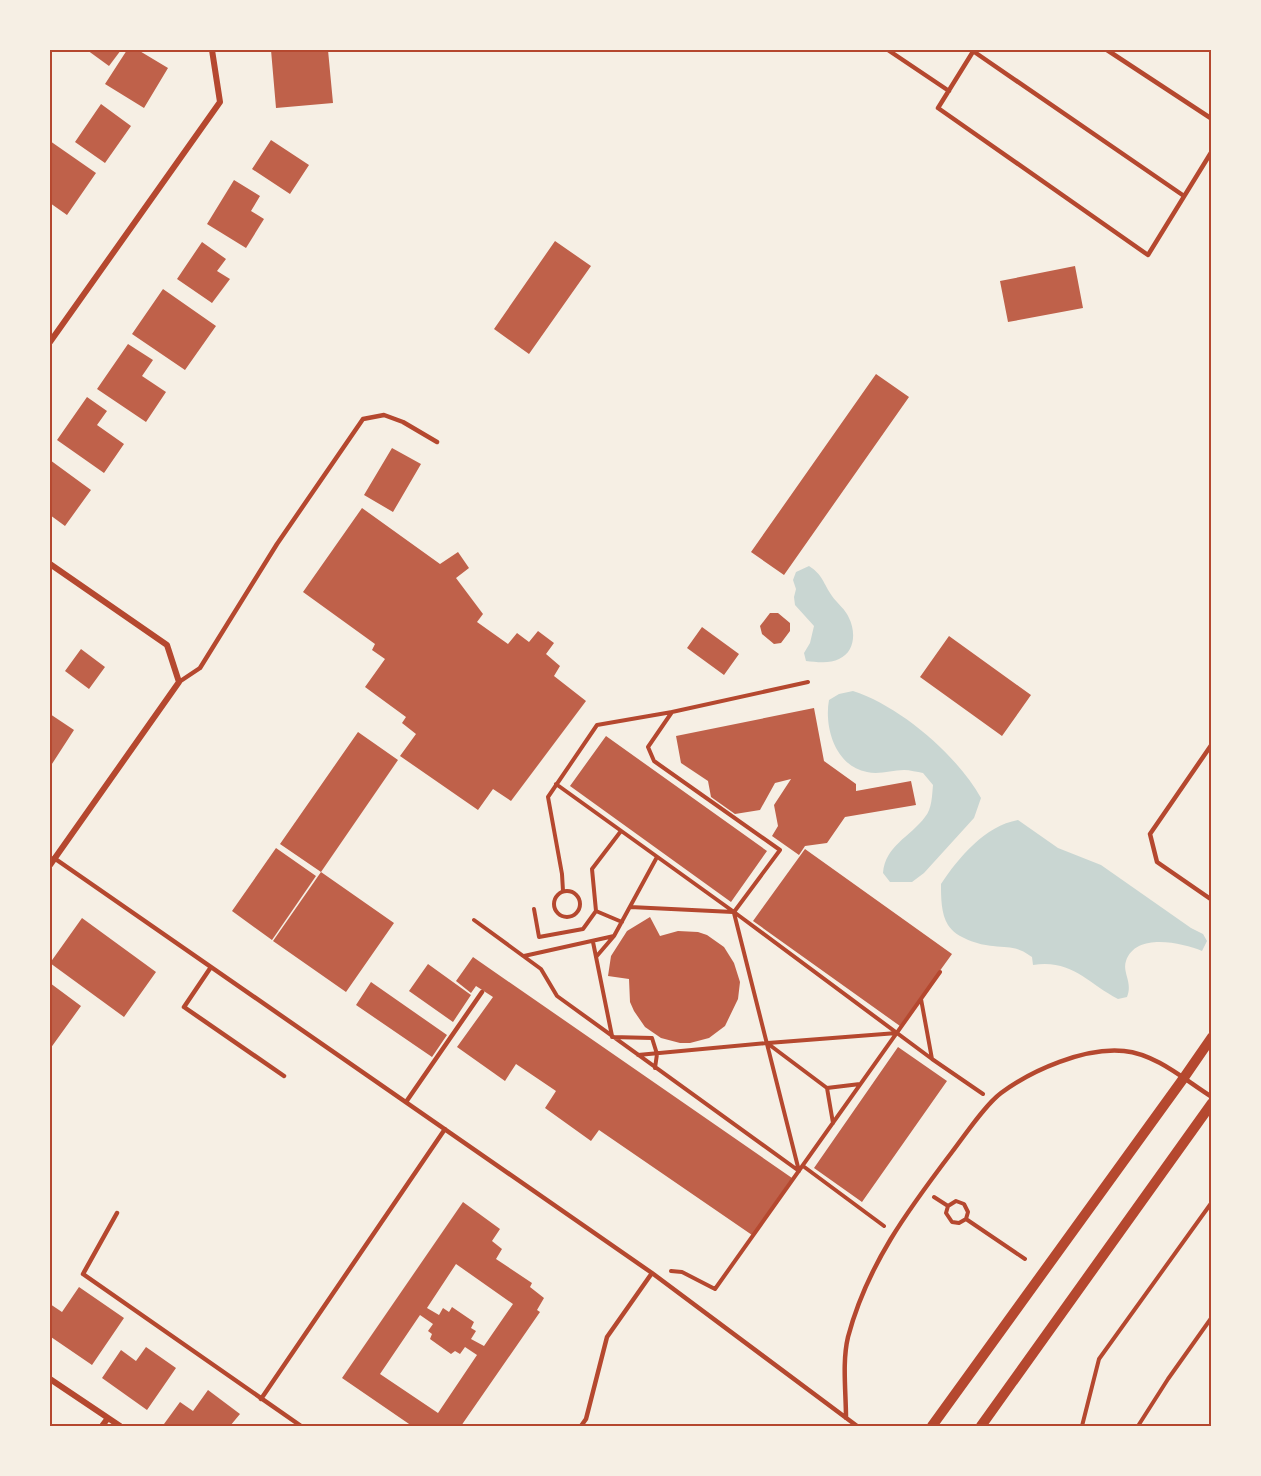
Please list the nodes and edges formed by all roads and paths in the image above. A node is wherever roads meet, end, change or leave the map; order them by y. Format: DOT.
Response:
graph roads {
  1 [pos="212,50"];
  2 [pos="888,50"];
  3 [pos="973,50"];
  4 [pos="1107,50"];
  5 [pos="949,91"];
  6 [pos="1212,119"];
  7 [pos="1212,151"];
  8 [pos="1184,196"];
  9 [pos="50,342"];
  10 [pos="436,442"];
  11 [pos="50,564"];
  12 [pos="179,682"];
  13 [pos="808,682"];
  14 [pos="672,712"];
  15 [pos="1212,744"];
  16 [pos="556,784"];
  17 [pos="621,831"];
  18 [pos="657,857"];
  19 [pos="54,858"];
  20 [pos="50,865"];
  21 [pos="563,891"];
  22 [pos="1212,900"];
  23 [pos="630,907"];
  24 [pos="534,909"];
  25 [pos="596,911"];
  26 [pos="734,912"];
  27 [pos="474,920"];
  28 [pos="622,922"];
  29 [pos="614,936"];
  30 [pos="593,942"];
  31 [pos="523,956"];
  32 [pos="596,957"];
  33 [pos="211,968"];
  34 [pos="940,972"];
  35 [pos="482,992"];
  36 [pos="921,999"];
  37 [pos="897,1033"];
  38 [pos="612,1036"];
  39 [pos="1212,1036"];
  40 [pos="767,1043"];
  41 [pos="657,1054"];
  42 [pos="638,1055"];
  43 [pos="932,1059"];
  44 [pos="655,1068"];
  45 [pos="284,1076"];
  46 [pos="1184,1079"];
  47 [pos="861,1084"];
  48 [pos="827,1088"];
  49 [pos="1212,1097"];
  50 [pos="406,1102"];
  51 [pos="993,1102"];
  52 [pos="1212,1103"];
  53 [pos="833,1123"];
  54 [pos="445,1129"];
  55 [pos="803,1166"];
  56 [pos="799,1171"];
  57 [pos="924,1190"];
  58 [pos="1212,1202"];
  59 [pos="948,1206"];
  60 [pos="117,1213"];
  61 [pos="966,1219"];
  62 [pos="894,1232"];
  63 [pos="1025,1259"];
  64 [pos="652,1273"];
  65 [pos="716,1289"];
  66 [pos="1212,1317"];
  67 [pos="50,1379"];
  68 [pos="261,1399"];
  69 [pos="108,1418"];
  70 [pos="846,1418"];
  71 [pos="102,1426"];
  72 [pos="120,1426"];
  73 [pos="301,1426"];
  74 [pos="581,1426"];
  75 [pos="857,1426"];
  76 [pos="933,1426"];
  77 [pos="981,1426"];
  78 [pos="1082,1426"];
  79 [pos="1138,1426"];
  1 -- 9 [label="street"];
  2 -- 5 [label="lane"];
  3 -- 5 [label="lane"];
  3 -- 8 [label="lane"];
  4 -- 6 [label="lane"];
  5 -- 8 [label="lane"];
  7 -- 8 [label="lane"];
  10 -- 12 [label="lane"];
  11 -- 12 [label="street"];
  12 -- 19 [label="street"];
  13 -- 14 [label="path"];
  14 -- 16 [label="path"];
  14 -- 26 [label="path"];
  15 -- 22 [label="lane"];
  16 -- 17 [label="path"];
  16 -- 21 [label="path"];
  17 -- 18 [label="path"];
  17 -- 25 [label="path"];
  18 -- 23 [label="path"];
  18 -- 26 [label="path"];
  19 -- 20 [label="street"];
  19 -- 33 [label="lane"];
  21 -- 21 [label="path"];
  23 -- 26 [label="path"];
  23 -- 28 [label="path"];
  24 -- 25 [label="path"];
  25 -- 28 [label="path"];
  26 -- 37 [label="path"];
  26 -- 40 [label="path"];
  27 -- 31 [label="path"];
  28 -- 29 [label="path"];
  29 -- 30 [label="path"];
  29 -- 32 [label="path"];
  30 -- 31 [label="path"];
  30 -- 32 [label="path"];
  31 -- 38 [label="path"];
  32 -- 38 [label="path"];
  33 -- 45 [label="lane"];
  33 -- 50 [label="lane"];
  34 -- 36 [label="path"];
  35 -- 50 [label="lane"];
  36 -- 37 [label="path"];
  36 -- 43 [label="path"];
  37 -- 40 [label="path"];
  37 -- 43 [label="path"];
  37 -- 47 [label="path"];
  38 -- 41 [label="path"];
  38 -- 42 [label="path"];
  39 -- 46 [label="street"];
  40 -- 41 [label="path"];
  40 -- 48 [label="path"];
  40 -- 56 [label="path"];
  41 -- 42 [label="path"];
  41 -- 44 [label="path"];
  42 -- 44 [label="path"];
  43 -- 51 [label="path"];
  44 -- 56 [label="path"];
  46 -- 49 [label="lane"];
  46 -- 51 [label="lane"];
  46 -- 76 [label="street"];
  47 -- 48 [label="path"];
  47 -- 53 [label="path"];
  48 -- 53 [label="path"];
  50 -- 54 [label="lane"];
  51 -- 57 [label="lane"];
  52 -- 77 [label="street"];
  53 -- 55 [label="path"];
  54 -- 64 [label="lane"];
  54 -- 68 [label="lane"];
  55 -- 56 [label="path"];
  55 -- 62 [label="path"];
  56 -- 65 [label="path"];
  57 -- 59 [label="path"];
  57 -- 62 [label="lane"];
  58 -- 78 [label="path"];
  59 -- 61 [label="path"];
  59 -- 61 [label="path"];
  60 -- 68 [label="lane"];
  61 -- 63 [label="path"];
  62 -- 70 [label="lane"];
  64 -- 70 [label="lane"];
  64 -- 74 [label="lane"];
  66 -- 79 [label="path"];
  67 -- 69 [label="street"];
  68 -- 73 [label="lane"];
  69 -- 71 [label="street"];
  69 -- 72 [label="street"];
  70 -- 75 [label="lane"];
}
